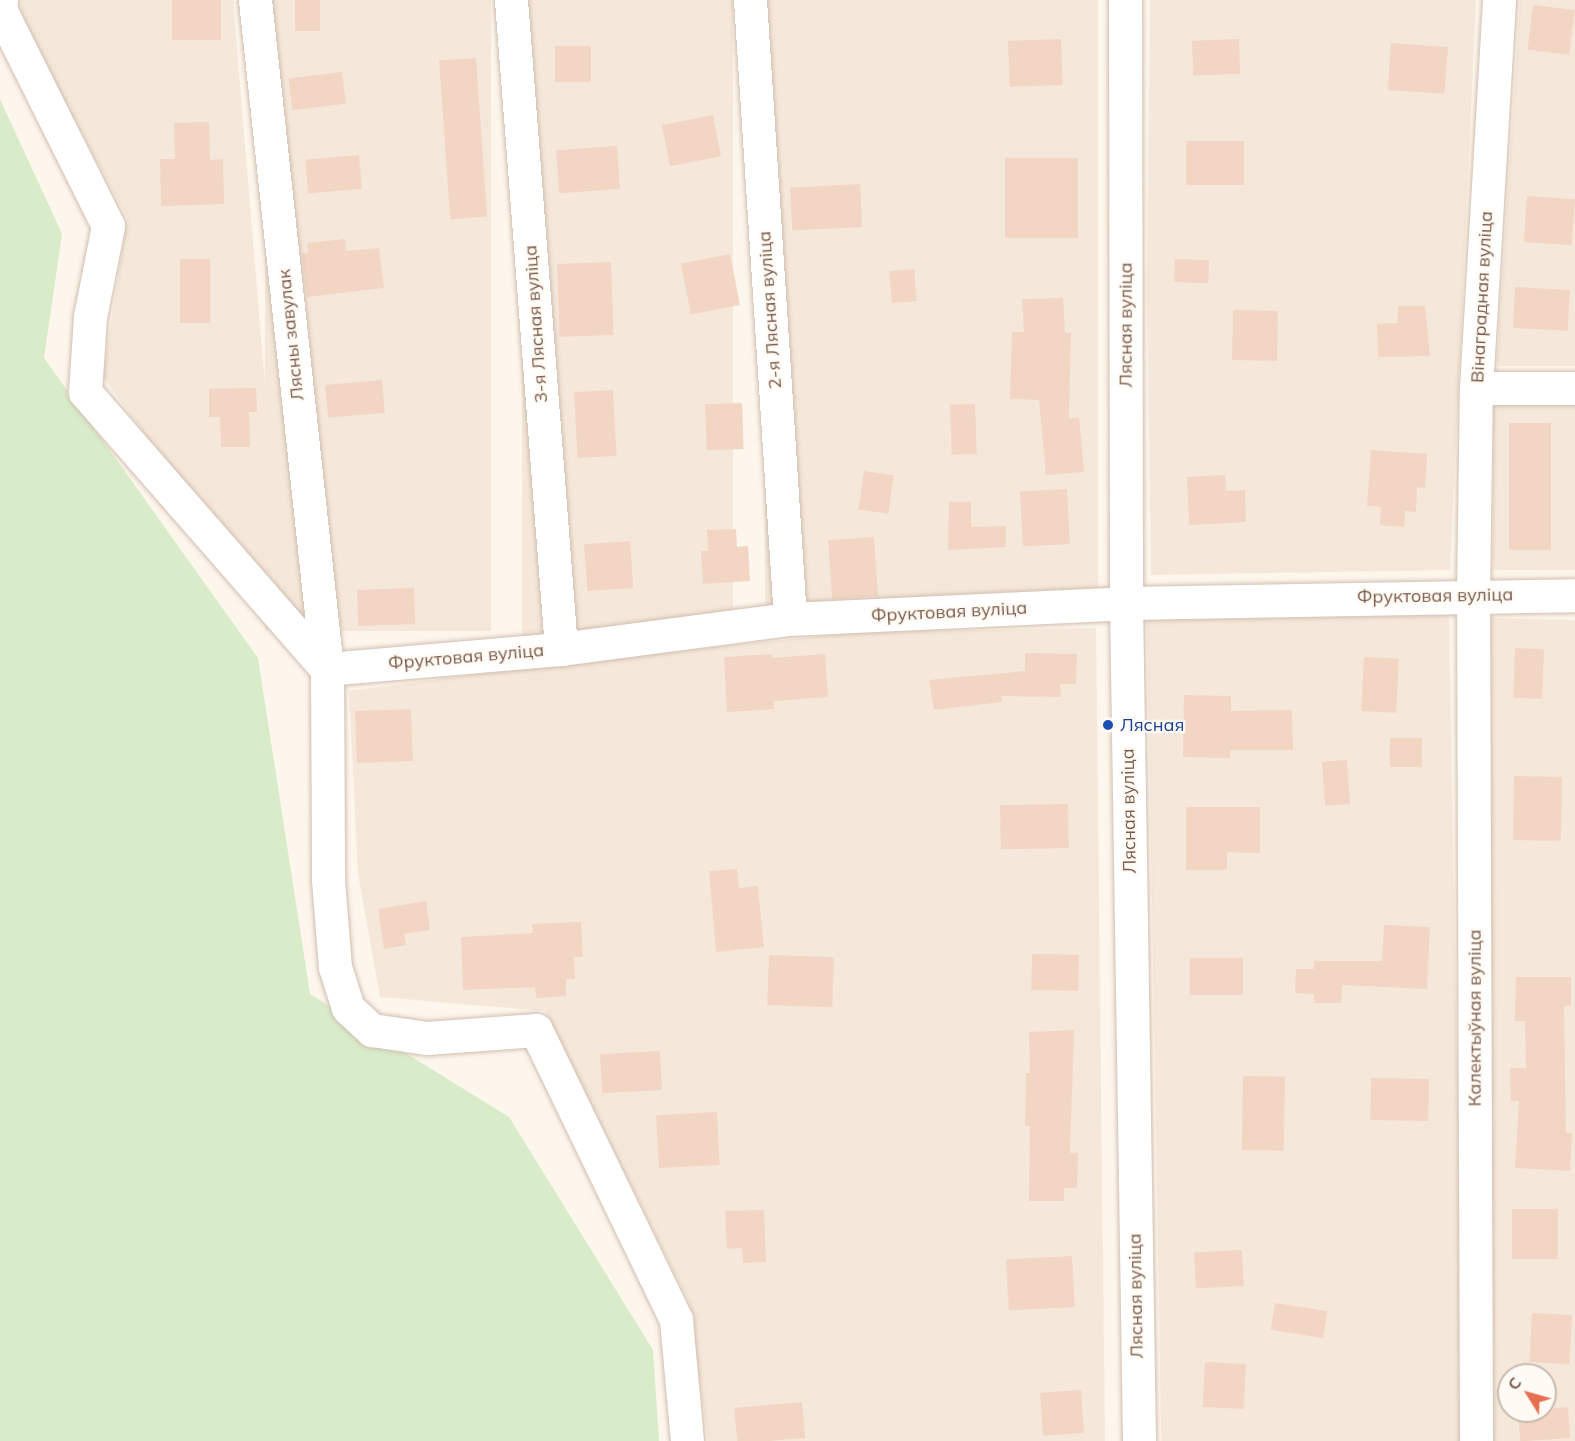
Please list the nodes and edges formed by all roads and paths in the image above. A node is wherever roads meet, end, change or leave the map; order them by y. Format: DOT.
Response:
graph roads {
  1 [pos="1,0"];
  2 [pos="255,0"];
  3 [pos="511,0"];
  4 [pos="750,0"];
  5 [pos="1125,0"];
  6 [pos="1498,0"];
  7 [pos="1476,388"];
  8 [pos="1575,388"];
  9 [pos="1473,595"];
  10 [pos="1575,595"];
  11 [pos="1126,603"];
  12 [pos="790,619"];
  13 [pos="561,649"];
  14 [pos="327,669"];
  15 [pos="687,1441"];
  16 [pos="1138,1441"];
  17 [pos="1476,1441"];
  1 -- 14 [label="street"];
  2 -- 14 [label="street, Лясны завулак"];
  3 -- 13 [label="street, 3-я Лясная вуліца"];
  4 -- 12 [label="street, 2-я Лясная вуліца"];
  5 -- 11 [label="street, Лясная вуліца"];
  6 -- 7 [label="street, Вінаградная вуліца"];
  7 -- 8 [label="street"];
  7 -- 9 [label="street, Вінаградная вуліца"];
  9 -- 10 [label="street, Фруктовая вуліца"];
  9 -- 11 [label="street, Фруктовая вуліца"];
  9 -- 17 [label="street, Калектыўная вуліца"];
  11 -- 12 [label="street, Фруктовая вуліца"];
  11 -- 16 [label="street, Лясная вуліца"];
  12 -- 13 [label="street, Фруктовая вуліца"];
  13 -- 14 [label="street, Фруктовая вуліца"];
  14 -- 15 [label="street, Лясны завулак"];
}
